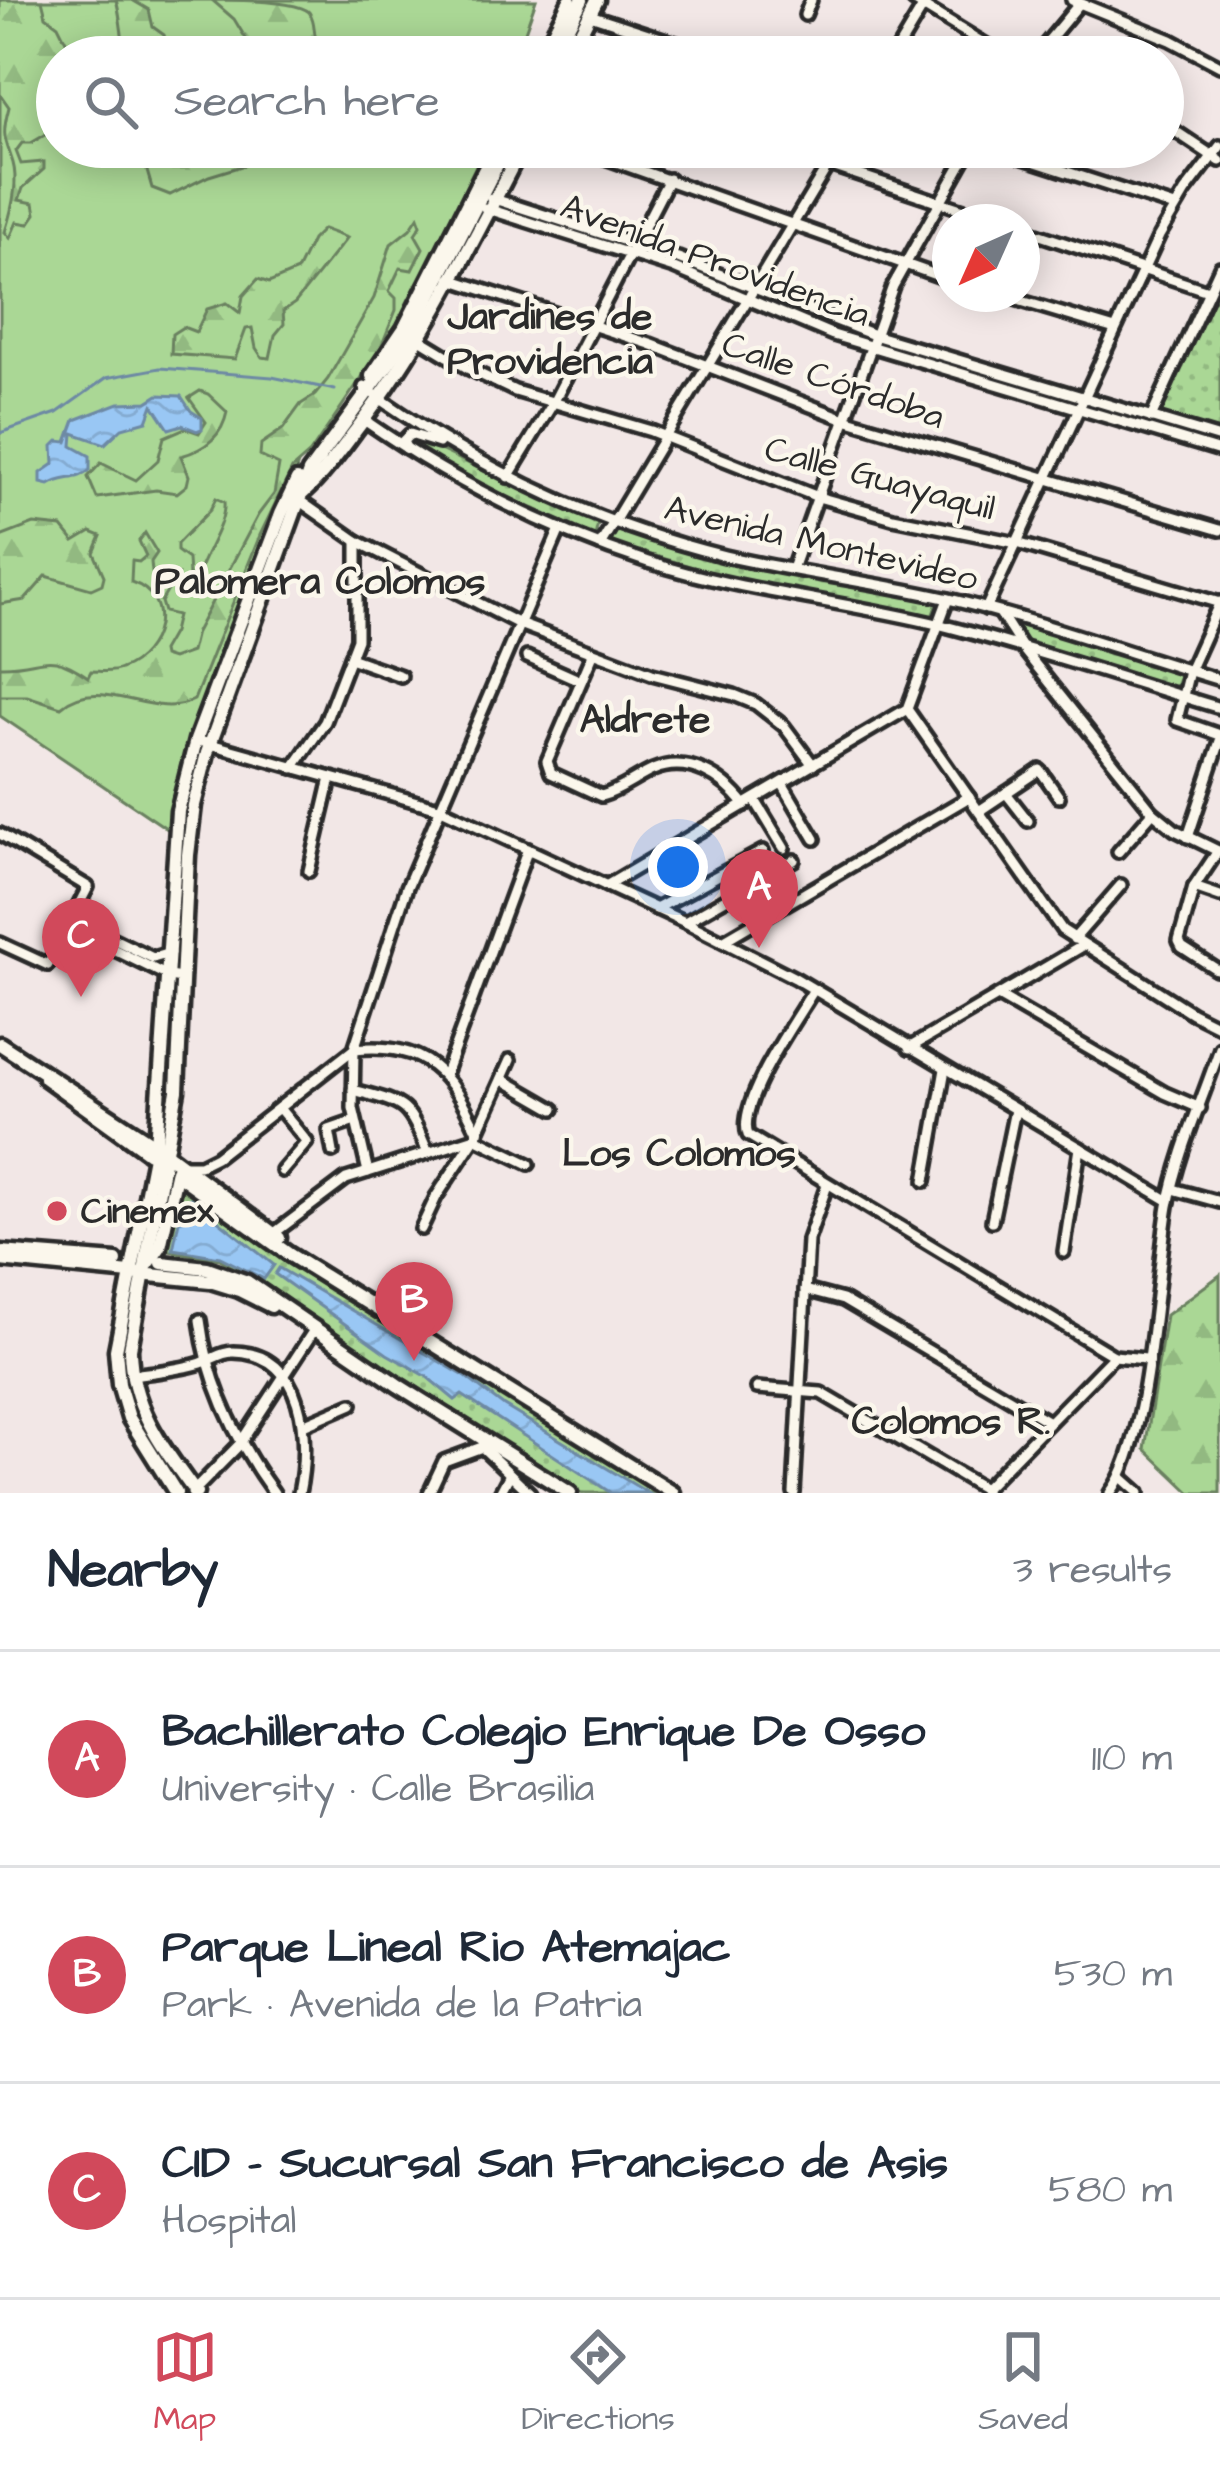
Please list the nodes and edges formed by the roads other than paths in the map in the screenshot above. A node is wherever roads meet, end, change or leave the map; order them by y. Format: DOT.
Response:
graph roads {
  1 [pos="570,0"];
  2 [pos="582,0"];
  3 [pos="597,0"];
  4 [pos="811,0"];
  5 [pos="1078,1"];
  6 [pos="921,2"];
  7 [pos="590,15"];
  8 [pos="805,15"];
  9 [pos="552,36"];
  10 [pos="563,36"];
  11 [pos="579,36"];
  12 [pos="654,36"];
  13 [pos="904,36"];
  14 [pos="974,36"];
  15 [pos="1051,36"];
  16 [pos="1161,36"];
  17 [pos="1184,47"];
  18 [pos="1220,65"];
  19 [pos="1184,135"];
  20 [pos="1218,154"];
  21 [pos="490,168"];
  22 [pos="496,168"];
  23 [pos="506,168"];
  24 [pos="636,168"];
  25 [pos="827,168"];
  26 [pos="838,168"];
  27 [pos="959,168"];
  28 [pos="1055,168"];
  29 [pos="669,179"];
  30 [pos="481,200"];
  31 [pos="939,202"];
  32 [pos="945,204"];
  33 [pos="1175,207"];
  34 [pos="793,225"];
  35 [pos="1040,235"];
  36 [pos="633,250"];
  37 [pos="904,266"];
  38 [pos="1220,267"];
  39 [pos="1142,269"];
  40 [pos="932,275"];
  41 [pos="442,276"];
  42 [pos="1208,291"];
  43 [pos="751,295"];
  44 [pos="1040,307"];
  45 [pos="591,325"];
  46 [pos="1115,329"];
  47 [pos="412,334"];
  48 [pos="874,335"];
  49 [pos="870,347"];
  50 [pos="708,368"];
  51 [pos="372,392"];
  52 [pos="553,403"];
  53 [pos="1081,403"];
  54 [pos="845,418"];
  55 [pos="1151,418"];
  56 [pos="364,420"];
  57 [pos="665,436"];
  58 [pos="1220,438"];
  59 [pos="455,448"];
  60 [pos="408,450"];
  61 [pos="1220,451"];
  62 [pos="508,477"];
  63 [pos="1046,478"];
  64 [pos="818,497"];
  65 [pos="297,499"];
  66 [pos="612,519"];
  67 [pos="560,529"];
  68 [pos="1220,530"];
  69 [pos="357,541"];
  70 [pos="1017,543"];
  71 [pos="600,545"];
  72 [pos="792,569"];
  73 [pos="948,599"];
  74 [pos="1220,602"];
  75 [pos="986,609"];
  76 [pos="1000,613"];
  77 [pos="519,624"];
  78 [pos="938,625"];
  79 [pos="1022,649"];
  80 [pos="593,654"];
  81 [pos="527,657"];
  82 [pos="350,658"];
  83 [pos="1189,670"];
  84 [pos="401,676"];
  85 [pos="1220,680"];
  86 [pos="581,681"];
  87 [pos="1182,697"];
  88 [pos="1220,708"];
  89 [pos="907,709"];
  90 [pos="1220,738"];
  91 [pos="199,746"];
  92 [pos="813,765"];
  93 [pos="293,768"];
  94 [pos="331,778"];
  95 [pos="782,784"];
  96 [pos="1006,793"];
  97 [pos="969,797"];
  98 [pos="1059,797"];
  99 [pos="750,802"];
  100 [pos="439,808"];
  101 [pos="979,812"];
  102 [pos="1153,812"];
  103 [pos="1028,821"];
  104 [pos="0,834"];
  105 [pos="1188,837"];
  106 [pos="815,839"];
  107 [pos="784,848"];
  108 [pos="528,849"];
  109 [pos="763,851"];
  110 [pos="1219,851"];
  111 [pos="1118,852"];
  112 [pos="794,860"];
  113 [pos="309,871"];
  114 [pos="1121,885"];
  115 [pos="606,886"];
  116 [pos="1194,887"];
  117 [pos="1220,896"];
  118 [pos="656,909"];
  119 [pos="685,922"];
  120 [pos="70,923"];
  121 [pos="723,941"];
  122 [pos="1079,942"];
  123 [pos="0,943"];
  124 [pos="112,944"];
  125 [pos="170,953"];
  126 [pos="1216,969"];
  127 [pos="175,977"];
  128 [pos="813,991"];
  129 [pos="998,996"];
  130 [pos="1220,1027"];
  131 [pos="0,1044"];
  132 [pos="909,1048"];
  133 [pos="1220,1048"];
  134 [pos="354,1049"];
  135 [pos="510,1060"];
  136 [pos="945,1069"];
  137 [pos="445,1074"];
  138 [pos="502,1079"];
  139 [pos="353,1090"];
  140 [pos="279,1108"];
  141 [pos="1200,1108"];
  142 [pos="554,1109"];
  143 [pos="1015,1110"];
  144 [pos="355,1120"];
  145 [pos="476,1136"];
  146 [pos="1080,1148"];
  147 [pos="157,1151"];
  148 [pos="333,1151"];
  149 [pos="428,1153"];
  150 [pos="529,1164"];
  151 [pos="181,1171"];
  152 [pos="282,1171"];
  153 [pos="368,1172"];
  154 [pos="925,1180"];
  155 [pos="827,1185"];
  156 [pos="1173,1189"];
  157 [pos="1169,1201"];
  158 [pos="1220,1202"];
  159 [pos="992,1221"];
  160 [pos="421,1229"];
  161 [pos="273,1234"];
  162 [pos="1064,1252"];
  163 [pos="0,1256"];
  164 [pos="116,1261"];
  165 [pos="311,1265"];
  166 [pos="146,1270"];
  167 [pos="805,1290"];
  168 [pos="200,1320"];
  169 [pos="314,1330"];
  170 [pos="1114,1356"];
  171 [pos="1146,1359"];
  172 [pos="206,1361"];
  173 [pos="132,1375"];
  174 [pos="285,1375"];
  175 [pos="757,1388"];
  176 [pos="799,1391"];
  177 [pos="352,1404"];
  178 [pos="1049,1422"];
  179 [pos="303,1425"];
  180 [pos="482,1443"];
  181 [pos="239,1445"];
  182 [pos="509,1476"];
  183 [pos="1121,1477"];
  184 [pos="193,1490"];
  185 [pos="982,1491"];
  186 [pos="798,1492"];
  187 [pos="176,1493"];
  188 [pos="274,1493"];
  189 [pos="299,1493"];
  190 [pos="429,1493"];
  191 [pos="500,1493"];
  192 [pos="530,1493"];
  193 [pos="570,1493"];
  194 [pos="673,1493"];
  195 [pos="1110,1493"];
  196 [pos="1139,1493"];
  1 -- 9 [label="main road"];
  2 -- 10 [label="main road"];
  3 -- 7 [label="main road"];
  4 -- 8 [label="street"];
  5 -- 15 [label="street"];
  5 -- 16 [label="street"];
  6 -- 13 [label="street"];
  6 -- 14 [label="street"];
  7 -- 11 [label="main road"];
  7 -- 12 [label="street"];
  17 -- 18 [label="street"];
  19 -- 20 [label="street"];
  20 -- 33 [label="street"];
  21 -- 30 [label="main road"];
  22 -- 30 [label="main road"];
  23 -- 30 [label="main road"];
  24 -- 29 [label="street"];
  25 -- 34 [label="street"];
  26 -- 31 [label="street"];
  27 -- 31 [label="street"];
  28 -- 33 [label="street"];
  29 -- 34 [label="street"];
  29 -- 36 [label="street"];
  30 -- 36 [label="street, Avenida Providencia"];
  30 -- 41 [label="main road"];
  30 -- 41 [label="main road"];
  31 -- 32 [label="street"];
  31 -- 37 [label="street"];
  33 -- 39 [label="street"];
  34 -- 37 [label="street"];
  34 -- 43 [label="street"];
  35 -- 39 [label="street"];
  36 -- 43 [label="street, Avenida Providencia"];
  36 -- 45 [label="street"];
  37 -- 40 [label="street"];
  37 -- 48 [label="street"];
  38 -- 42 [label="street"];
  39 -- 42 [label="street"];
  39 -- 46 [label="street"];
  41 -- 45 [label="street, Calle Córdoba"];
  41 -- 47 [label="main road"];
  41 -- 47 [label="main road"];
  42 -- 55 [label="street"];
  43 -- 48 [label="street, Avenida Providencia"];
  43 -- 49 [label="street, Avenida Providencia"];
  43 -- 50 [label="street"];
  44 -- 46 [label="street"];
  45 -- 50 [label="street, Calle Córdoba"];
  45 -- 52 [label="street"];
  46 -- 53 [label="street"];
  47 -- 51 [label="main road"];
  47 -- 51 [label="main road"];
  47 -- 52 [label="street, Calle Guayaquil"];
  48 -- 49 [label="street"];
  48 -- 53 [label="street, Avenida Providencia"];
  49 -- 53 [label="street, Avenida Providencia"];
  49 -- 54 [label="street"];
  50 -- 54 [label="street, Calle Córdoba"];
  50 -- 57 [label="street"];
  51 -- 56 [label="main road"];
  51 -- 59 [label="street, Avenida Montevideo"];
  51 -- 65 [label="main road"];
  51 -- 91 [label="main road"];
  52 -- 57 [label="street, Calle Guayaquil"];
  52 -- 62 [label="street"];
  53 -- 55 [label="street, Avenida Providencia"];
  53 -- 61 [label="street, Avenida Providencia"];
  53 -- 63 [label="street"];
  54 -- 63 [label="street, Calle Córdoba"];
  54 -- 64 [label="street"];
  55 -- 58 [label="street, Avenida Providencia"];
  56 -- 60 [label="street, Avenida Montevideo"];
  56 -- 65 [label="main road"];
  57 -- 64 [label="street, Calle Guayaquil"];
  57 -- 66 [label="street"];
  59 -- 60 [label="street"];
  59 -- 62 [label="street, Avenida Montevideo"];
  60 -- 67 [label="street, Avenida Montevideo"];
  62 -- 66 [label="street, Avenida Montevideo"];
  63 -- 68 [label="street, Calle Córdoba"];
  63 -- 70 [label="street"];
  64 -- 70 [label="street, Calle Guayaquil"];
  64 -- 72 [label="street"];
  65 -- 69 [label="street"];
  65 -- 91 [label="main road"];
  66 -- 71 [label="street"];
  66 -- 72 [label="street, Avenida Montevideo"];
  67 -- 71 [label="street, Avenida Montevideo"];
  67 -- 77 [label="street"];
  69 -- 77 [label="street"];
  69 -- 82 [label="street"];
  70 -- 74 [label="street, Calle Guayaquil"];
  70 -- 75 [label="street"];
  71 -- 78 [label="street, Avenida Montevideo"];
  72 -- 73 [label="street, Avenida Montevideo"];
  73 -- 75 [label="street, Avenida Montevideo"];
  73 -- 78 [label="street"];
  74 -- 83 [label="street"];
  75 -- 76 [label="street, Avenida Montevideo"];
  76 -- 79 [label="street"];
  76 -- 83 [label="street, Avenida Montevideo"];
  77 -- 80 [label="street"];
  77 -- 100 [label="street"];
  78 -- 79 [label="street, Avenida Montevideo"];
  78 -- 89 [label="street"];
  79 -- 87 [label="street, Avenida Montevideo"];
  79 -- 102 [label="street"];
  80 -- 86 [label="street"];
  80 -- 92 [label="street"];
  81 -- 86 [label="street"];
  82 -- 84 [label="street"];
  82 -- 93 [label="street"];
  83 -- 85 [label="street, Avenida Montevideo"];
  83 -- 87 [label="street"];
  86 -- 99 [label="street"];
  87 -- 88 [label="street, Avenida Montevideo"];
  87 -- 90 [label="street"];
  89 -- 92 [label="street"];
  89 -- 97 [label="street"];
  90 -- 105 [label="street"];
  91 -- 93 [label="street"];
  91 -- 125 [label="main road"];
  91 -- 127 [label="main road"];
  92 -- 95 [label="street"];
  93 -- 94 [label="street"];
  94 -- 100 [label="street"];
  94 -- 113 [label="street"];
  95 -- 99 [label="street"];
  95 -- 106 [label="street"];
  96 -- 98 [label="street"];
  96 -- 101 [label="street"];
  96 -- 103 [label="street"];
  97 -- 101 [label="street"];
  97 -- 121 [label="street"];
  99 -- 107 [label="street"];
  99 -- 115 [label="street"];
  100 -- 108 [label="street"];
  100 -- 134 [label="street"];
  101 -- 122 [label="street"];
  102 -- 105 [label="street"];
  102 -- 111 [label="street"];
  104 -- 120 [label="street"];
  105 -- 110 [label="street"];
  108 -- 115 [label="street"];
  108 -- 137 [label="street"];
  109 -- 118 [label="street"];
  110 -- 116 [label="street"];
  112 -- 119 [label="street"];
  114 -- 122 [label="street"];
  115 -- 118 [label="street"];
  116 -- 117 [label="street"];
  116 -- 126 [label="street"];
  118 -- 119 [label="street"];
  119 -- 121 [label="street"];
  120 -- 123 [label="street"];
  120 -- 124 [label="street"];
  121 -- 128 [label="street"];
  122 -- 129 [label="street"];
  122 -- 130 [label="street"];
  124 -- 125 [label="street"];
  124 -- 127 [label="street"];
  125 -- 127 [label="main road"];
  127 -- 147 [label="main road"];
  128 -- 132 [label="street"];
  128 -- 155 [label="street"];
  129 -- 132 [label="street"];
  129 -- 141 [label="street"];
  131 -- 147 [label="main road"];
  132 -- 136 [label="street"];
  133 -- 141 [label="street"];
  134 -- 137 [label="street"];
  134 -- 139 [label="street"];
  134 -- 140 [label="street"];
  135 -- 138 [label="street"];
  136 -- 143 [label="street"];
  136 -- 154 [label="street"];
  137 -- 145 [label="street"];
  138 -- 142 [label="street"];
  138 -- 145 [label="street"];
  139 -- 144 [label="street"];
  139 -- 149 [label="street"];
  140 -- 151 [label="street"];
  140 -- 152 [label="street"];
  141 -- 156 [label="street"];
  143 -- 146 [label="street"];
  143 -- 159 [label="street"];
  144 -- 148 [label="street"];
  144 -- 153 [label="street"];
  145 -- 149 [label="street"];
  145 -- 150 [label="street"];
  145 -- 160 [label="street"];
  146 -- 157 [label="street"];
  146 -- 162 [label="street"];
  147 -- 151 [label="main road"];
  147 -- 166 [label="main road"];
  147 -- 166 [label="main road"];
  149 -- 153 [label="street"];
  151 -- 161 [label="main road"];
  151 -- 165 [label="main road"];
  153 -- 161 [label="street"];
  155 -- 167 [label="street"];
  155 -- 170 [label="street"];
  156 -- 157 [label="street"];
  156 -- 158 [label="street"];
  157 -- 171 [label="street"];
  161 -- 165 [label="main road"];
  163 -- 164 [label="main road"];
  163 -- 166 [label="main road"];
  165 -- 194 [label="main road"];
  166 -- 169 [label="main road"];
  166 -- 169 [label="main road"];
  166 -- 173 [label="main road"];
  166 -- 187 [label="main road"];
  167 -- 176 [label="street"];
  167 -- 178 [label="street"];
  168 -- 172 [label="street"];
  169 -- 174 [label="street"];
  169 -- 180 [label="main road"];
  170 -- 171 [label="street"];
  170 -- 178 [label="street"];
  171 -- 183 [label="street"];
  172 -- 173 [label="street"];
  172 -- 174 [label="street"];
  172 -- 181 [label="street"];
  173 -- 184 [label="main road"];
  174 -- 179 [label="street"];
  174 -- 181 [label="street"];
  175 -- 176 [label="street"];
  176 -- 185 [label="street"];
  176 -- 186 [label="street"];
  177 -- 179 [label="street"];
  178 -- 185 [label="street"];
  179 -- 189 [label="street"];
  180 -- 182 [label="street"];
  180 -- 190 [label="street"];
  180 -- 193 [label="main road"];
  181 -- 184 [label="street"];
  181 -- 188 [label="street"];
  182 -- 191 [label="street"];
  182 -- 192 [label="street"];
  183 -- 195 [label="street"];
  183 -- 196 [label="street"];
  184 -- 187 [label="street"];
}
